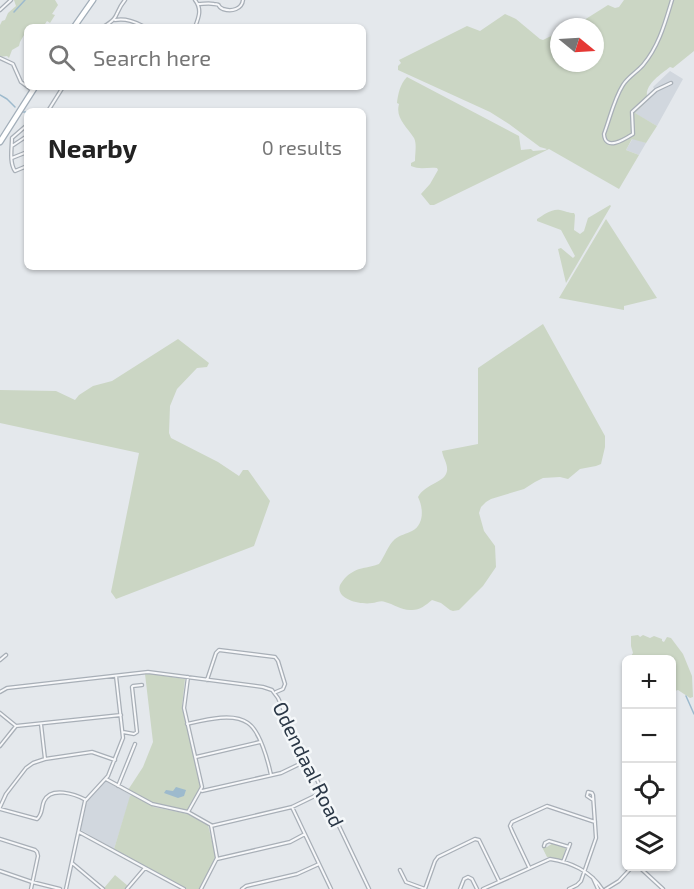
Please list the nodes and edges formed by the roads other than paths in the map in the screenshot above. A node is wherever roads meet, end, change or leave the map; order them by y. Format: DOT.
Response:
graph roads {
  1 [pos="11,0"];
  2 [pos="93,0"];
  3 [pos="125,0"];
  4 [pos="195,0"];
  5 [pos="243,0"];
  6 [pos="672,0"];
  7 [pos="198,4"];
  8 [pos="0,10"];
  9 [pos="118,12"];
  10 [pos="123,18"];
  11 [pos="115,20"];
  12 [pos="76,24"];
  13 [pos="108,24"];
  14 [pos="138,24"];
  15 [pos="196,24"];
  16 [pos="0,58"];
  17 [pos="671,83"];
  18 [pos="24,84"];
  19 [pos="33,90"];
  20 [pos="61,90"];
  21 [pos="50,108"];
  22 [pos="24,128"];
  23 [pos="6,132"];
  24 [pos="12,138"];
  25 [pos="24,139"];
  26 [pos="0,142"];
  27 [pos="12,146"];
  28 [pos="24,153"];
  29 [pos="12,158"];
  30 [pos="24,167"];
  31 [pos="6,655"];
  32 [pos="0,660"];
  33 [pos="116,676"];
  34 [pos="188,677"];
  35 [pos="207,680"];
  36 [pos="142,685"];
  37 [pos="1,691"];
  38 [pos="275,693"];
  39 [pos="0,713"];
  40 [pos="121,715"];
  41 [pos="41,724"];
  42 [pos="187,724"];
  43 [pos="16,726"];
  44 [pos="123,732"];
  45 [pos="260,742"];
  46 [pos="135,744"];
  47 [pos="0,746"];
  48 [pos="195,758"];
  49 [pos="45,759"];
  50 [pos="115,760"];
  51 [pos="308,760"];
  52 [pos="271,775"];
  53 [pos="106,779"];
  54 [pos="118,786"];
  55 [pos="201,791"];
  56 [pos="323,792"];
  57 [pos="86,800"];
  58 [pos="593,800"];
  59 [pos="292,807"];
  60 [pos="0,808"];
  61 [pos="188,812"];
  62 [pos="595,822"];
  63 [pos="211,826"];
  64 [pos="78,832"];
  65 [pos="305,834"];
  66 [pos="0,839"];
  67 [pos="552,841"];
  68 [pos="217,859"];
  69 [pos="564,862"];
  70 [pos="72,863"];
  71 [pos="319,864"];
  72 [pos="529,867"];
  73 [pos="145,868"];
  74 [pos="400,870"];
  75 [pos="0,871"];
  76 [pos="585,871"];
  77 [pos="629,871"];
  78 [pos="643,871"];
  79 [pos="499,881"];
  80 [pos="32,882"];
  81 [pos="31,889"];
  82 [pos="60,889"];
  83 [pos="66,889"];
  84 [pos="103,889"];
  85 [pos="127,889"];
  86 [pos="184,889"];
  87 [pos="201,889"];
  88 [pos="242,889"];
  89 [pos="331,889"];
  90 [pos="369,889"];
  91 [pos="425,889"];
  92 [pos="460,889"];
  93 [pos="477,889"];
  94 [pos="483,889"];
  95 [pos="569,889"];
  96 [pos="602,889"];
  97 [pos="663,889"];
  1 -- 8 [label="street"];
  2 -- 12 [label="main road"];
  3 -- 9 [label="street"];
  4 -- 7 [label="street"];
  5 -- 7 [label="street"];
  6 -- 17 [label="street"];
  7 -- 15 [label="street"];
  9 -- 10 [label="street"];
  9 -- 11 [label="street"];
  10 -- 11 [label="street"];
  10 -- 14 [label="street"];
  11 -- 13 [label="street"];
  16 -- 18 [label="street"];
  19 -- 23 [label="main road"];
  20 -- 21 [label="street"];
  22 -- 24 [label="street"];
  23 -- 24 [label="street"];
  23 -- 26 [label="main road"];
  24 -- 27 [label="street"];
  25 -- 27 [label="street"];
  27 -- 29 [label="street"];
  28 -- 29 [label="street"];
  29 -- 30 [label="street"];
  31 -- 32 [label="street"];
  33 -- 34 [label="street, Odendaal Road"];
  33 -- 37 [label="street, Odendaal Road"];
  33 -- 40 [label="street"];
  34 -- 35 [label="street, Odendaal Road"];
  34 -- 42 [label="street"];
  35 -- 38 [label="street, Odendaal Road"];
  35 -- 38 [label="street"];
  36 -- 44 [label="street"];
  38 -- 51 [label="street, Odendaal Road"];
  39 -- 43 [label="street"];
  40 -- 41 [label="street"];
  40 -- 44 [label="street"];
  41 -- 43 [label="street"];
  41 -- 49 [label="street"];
  42 -- 45 [label="street"];
  42 -- 48 [label="street"];
  43 -- 47 [label="street"];
  44 -- 50 [label="street"];
  45 -- 48 [label="street"];
  45 -- 52 [label="street"];
  46 -- 54 [label="street"];
  48 -- 55 [label="street"];
  49 -- 50 [label="street"];
  49 -- 60 [label="street"];
  50 -- 53 [label="street"];
  51 -- 52 [label="street"];
  51 -- 56 [label="street, Odendaal Road"];
  52 -- 55 [label="street"];
  53 -- 54 [label="street"];
  53 -- 57 [label="street"];
  54 -- 61 [label="street"];
  55 -- 61 [label="street"];
  56 -- 59 [label="street"];
  56 -- 90 [label="street, Odendaal Road"];
  57 -- 60 [label="street"];
  57 -- 64 [label="street"];
  58 -- 62 [label="street"];
  59 -- 63 [label="street"];
  59 -- 65 [label="street"];
  61 -- 63 [label="street"];
  62 -- 72 [label="street"];
  62 -- 76 [label="street"];
  63 -- 68 [label="street"];
  64 -- 70 [label="street"];
  64 -- 73 [label="street"];
  65 -- 68 [label="street"];
  65 -- 71 [label="street"];
  66 -- 80 [label="street"];
  67 -- 69 [label="street"];
  68 -- 87 [label="street"];
  69 -- 72 [label="street"];
  69 -- 76 [label="street"];
  70 -- 83 [label="street"];
  70 -- 84 [label="street"];
  71 -- 88 [label="street"];
  71 -- 89 [label="street"];
  72 -- 79 [label="street"];
  73 -- 85 [label="street"];
  73 -- 86 [label="street"];
  74 -- 91 [label="street"];
  75 -- 80 [label="street"];
  76 -- 95 [label="street"];
  76 -- 96 [label="street"];
  77 -- 96 [label="street"];
  78 -- 97 [label="street"];
  79 -- 91 [label="street"];
  79 -- 94 [label="street"];
  80 -- 81 [label="street"];
  80 -- 82 [label="street"];
  92 -- 93 [label="street"];
}
